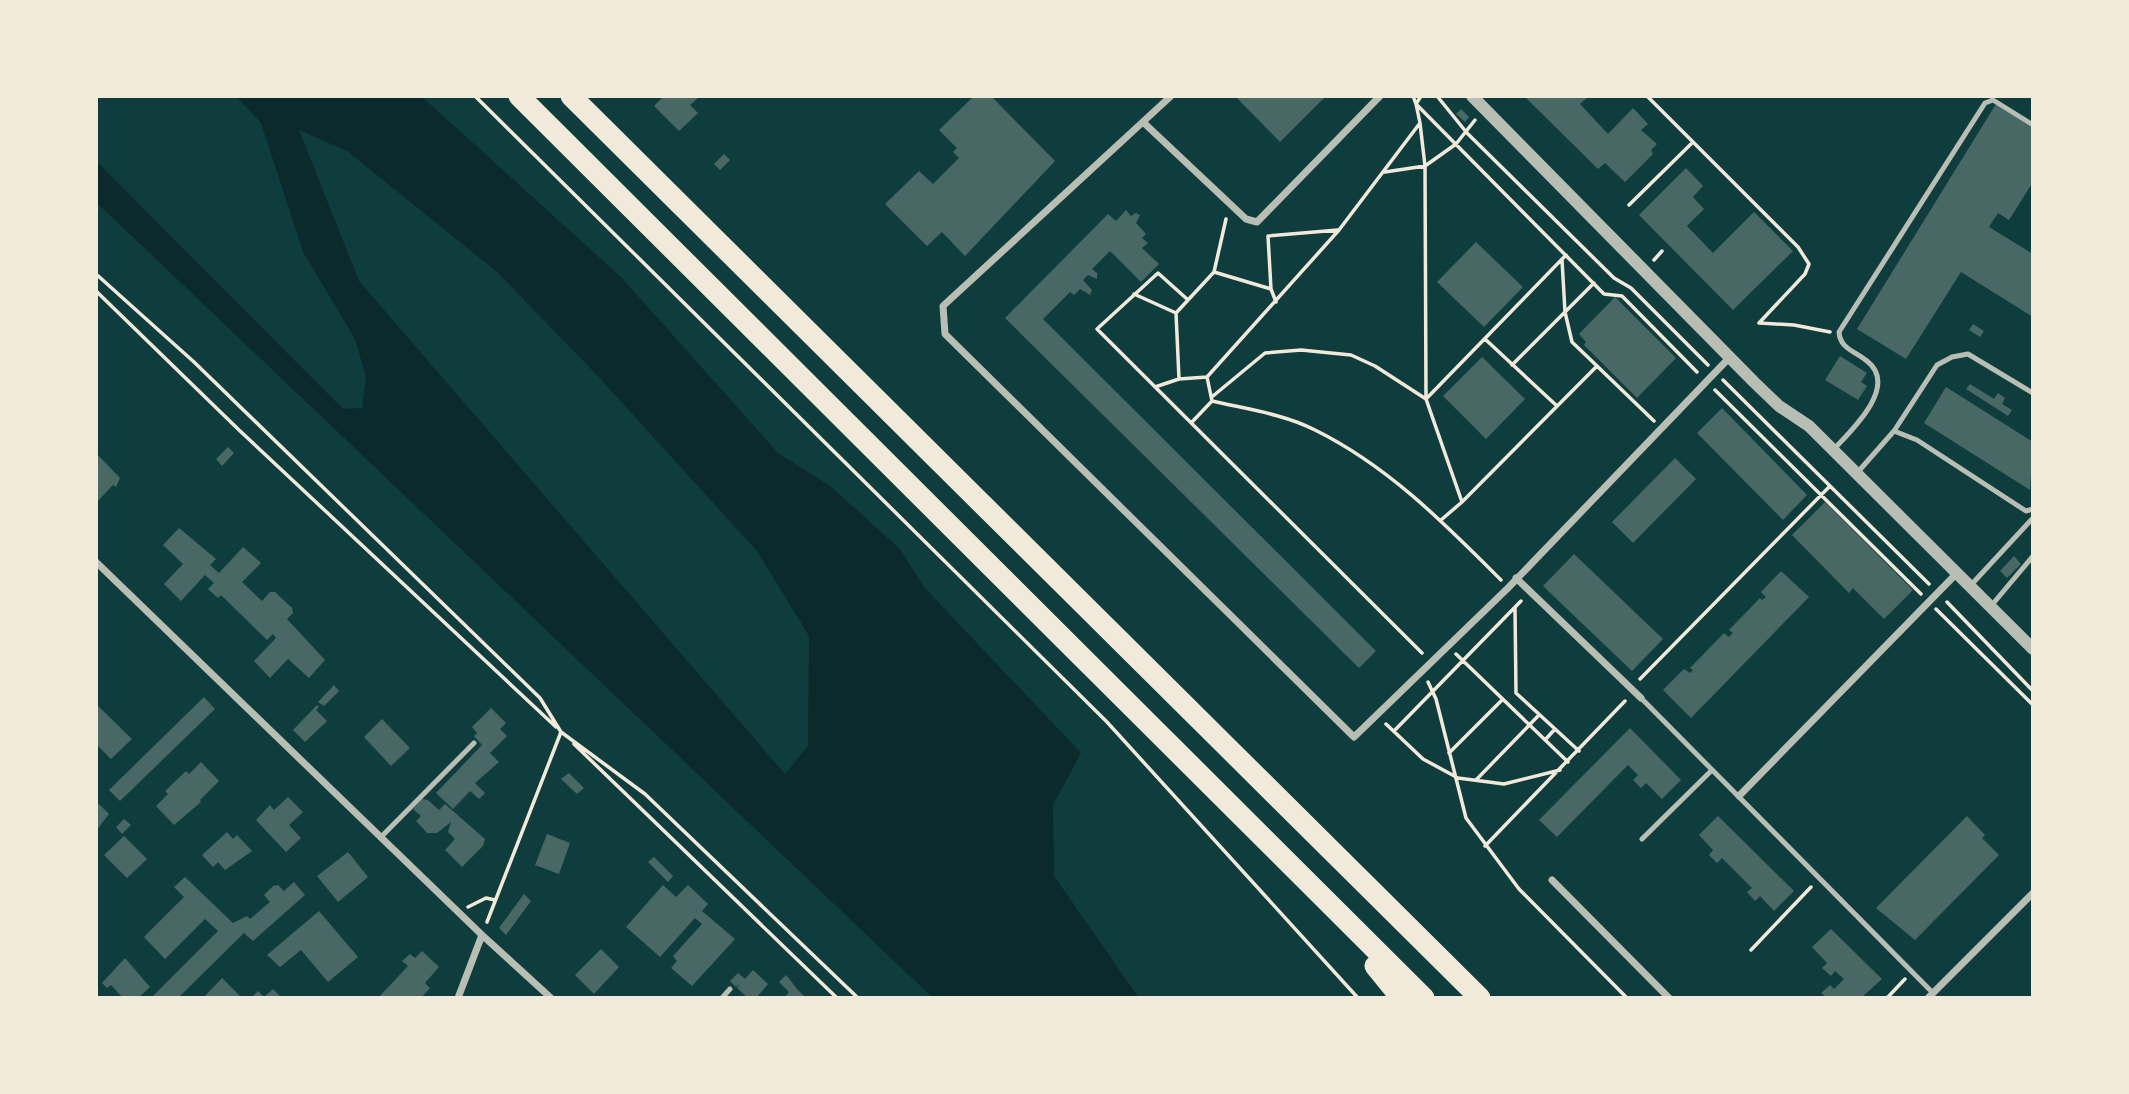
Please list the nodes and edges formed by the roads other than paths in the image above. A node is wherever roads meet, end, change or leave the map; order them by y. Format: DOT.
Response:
graph roads {
  1 [pos="519,96"];
  2 [pos="571,96"];
  3 [pos="1171,96"];
  4 [pos="1380,96"];
  5 [pos="1472,96"];
  6 [pos="1143,122"];
  7 [pos="2033,125"];
  8 [pos="1730,357"];
  9 [pos="2033,393"];
  10 [pos="1894,431"];
  11 [pos="1833,450"];
  12 [pos="1857,473"];
  13 [pos="2033,509"];
  14 [pos="2033,518"];
  15 [pos="2033,556"];
  16 [pos="96,562"];
  17 [pos="1958,572"];
  18 [pos="1516,578"];
  19 [pos="1971,585"];
  20 [pos="1991,606"];
  21 [pos="2033,649"];
  22 [pos="1641,698"];
  23 [pos="474,743"];
  24 [pos="1712,770"];
  25 [pos="1739,796"];
  26 [pos="382,836"];
  27 [pos="1642,839"];
  28 [pos="1292,868"];
  29 [pos="1552,880"];
  30 [pos="2033,893"];
  31 [pos="482,935"];
  32 [pos="730,989"];
  33 [pos="1931,995"];
  34 [pos="458,998"];
  35 [pos="551,998"];
  36 [pos="722,998"];
  37 [pos="1401,998"];
  38 [pos="1424,998"];
  39 [pos="1480,998"];
  40 [pos="1669,998"];
  1 -- 28 [label="highway"];
  2 -- 39 [label="highway"];
  3 -- 6 [label="street"];
  4 -- 6 [label="street"];
  5 -- 8 [label="street"];
  6 -- 18 [label="street"];
  7 -- 11 [label="lane"];
  8 -- 11 [label="street"];
  8 -- 18 [label="street"];
  9 -- 10 [label="lane"];
  10 -- 12 [label="lane"];
  10 -- 13 [label="lane"];
  11 -- 12 [label="street"];
  12 -- 17 [label="street"];
  14 -- 19 [label="lane"];
  15 -- 20 [label="lane"];
  16 -- 26 [label="street"];
  17 -- 19 [label="street"];
  17 -- 25 [label="street"];
  18 -- 22 [label="street"];
  19 -- 20 [label="street"];
  20 -- 21 [label="street"];
  22 -- 24 [label="lane"];
  23 -- 26 [label="lane"];
  24 -- 25 [label="lane"];
  24 -- 27 [label="lane"];
  25 -- 33 [label="lane"];
  26 -- 31 [label="street"];
  28 -- 37 [label="highway"];
  28 -- 38 [label="highway"];
  29 -- 40 [label="street"];
  30 -- 33 [label="street"];
  31 -- 34 [label="street"];
  31 -- 35 [label="street"];
  32 -- 36 [label="lane"];
}
